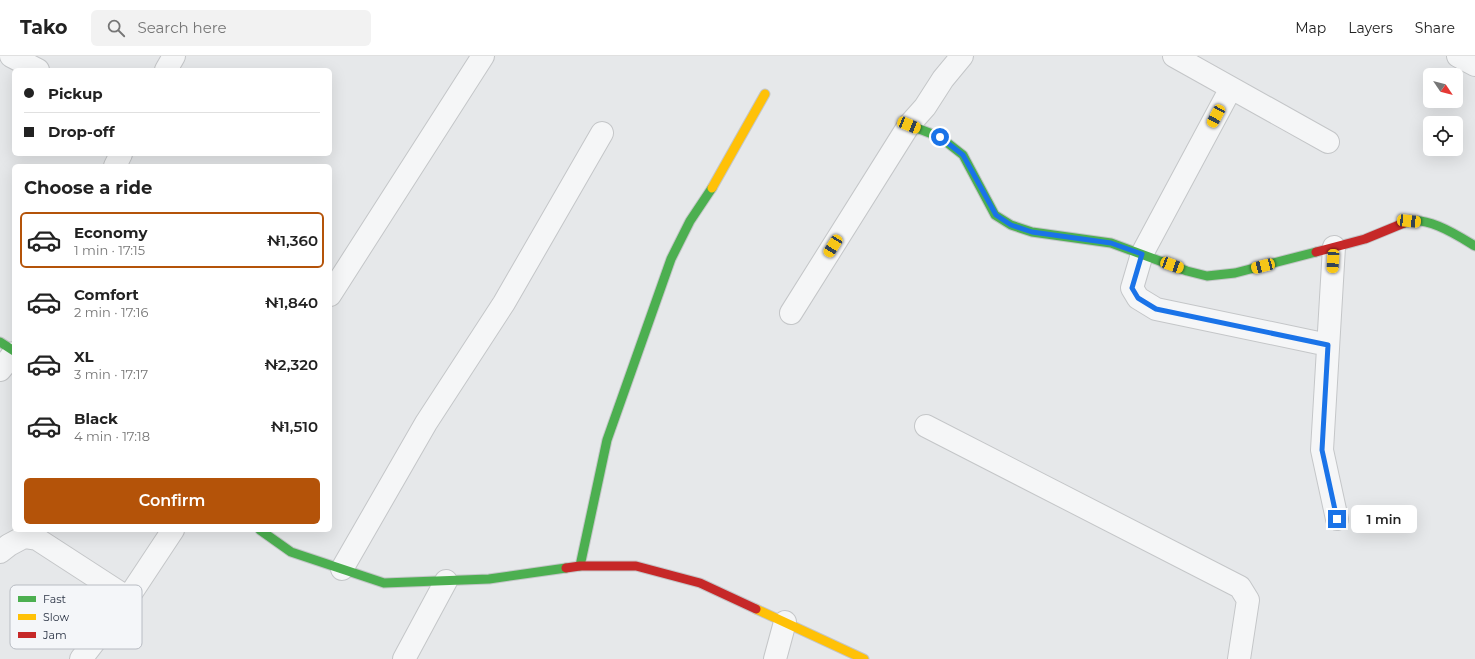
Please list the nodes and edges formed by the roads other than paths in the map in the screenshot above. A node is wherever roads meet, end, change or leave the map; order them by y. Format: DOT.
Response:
graph roads {
  1 [pos="11,56"];
  2 [pos="174,56"];
  3 [pos="483,56"];
  4 [pos="962,56"];
  5 [pos="1174,56"];
  6 [pos="1458,56"];
  7 [pos="1475,65"];
  8 [pos="34,68"];
  9 [pos="167,68"];
  10 [pos="1231,88"];
  11 [pos="765,94"];
  12 [pos="909,125"];
  13 [pos="602,133"];
  14 [pos="1328,142"];
  15 [pos="1475,246"];
  16 [pos="1334,247"];
  17 [pos="1142,254"];
  18 [pos="332,292"];
  19 [pos="791,313"];
  20 [pos="0,342"];
  21 [pos="1328,345"];
  22 [pos="12,351"];
  23 [pos="12,355"];
  24 [pos="0,370"];
  25 [pos="926,426"];
  26 [pos="1337,519"];
  27 [pos="172,532"];
  28 [pos="263,532"];
  29 [pos="0,552"];
  30 [pos="580,566"];
  31 [pos="342,569"];
  32 [pos="446,581"];
  33 [pos="108,585"];
  34 [pos="137,585"];
  35 [pos="785,622"];
  36 [pos="89,649"];
  37 [pos="81,659"];
  38 [pos="404,659"];
  39 [pos="775,659"];
  40 [pos="864,659"];
  41 [pos="1239,659"];
  1 -- 8 [label="street"];
  2 -- 9 [label="street"];
  3 -- 18 [label="street"];
  4 -- 12 [label="street"];
  5 -- 10 [label="street"];
  6 -- 7 [label="street"];
  10 -- 14 [label="street"];
  10 -- 17 [label="street"];
  11 -- 30 [label="street"];
  12 -- 17 [label="street"];
  12 -- 19 [label="street"];
  13 -- 31 [label="street"];
  15 -- 16 [label="street"];
  16 -- 17 [label="street"];
  16 -- 21 [label="street"];
  17 -- 21 [label="street"];
  20 -- 22 [label="street"];
  21 -- 26 [label="street"];
  23 -- 24 [label="street"];
  25 -- 41 [label="street"];
  27 -- 34 [label="street"];
  28 -- 31 [label="street"];
  29 -- 33 [label="street"];
  30 -- 32 [label="street"];
  30 -- 35 [label="street"];
  31 -- 32 [label="street"];
  32 -- 38 [label="street"];
  35 -- 39 [label="street"];
  35 -- 40 [label="street"];
  36 -- 37 [label="street"];
}
